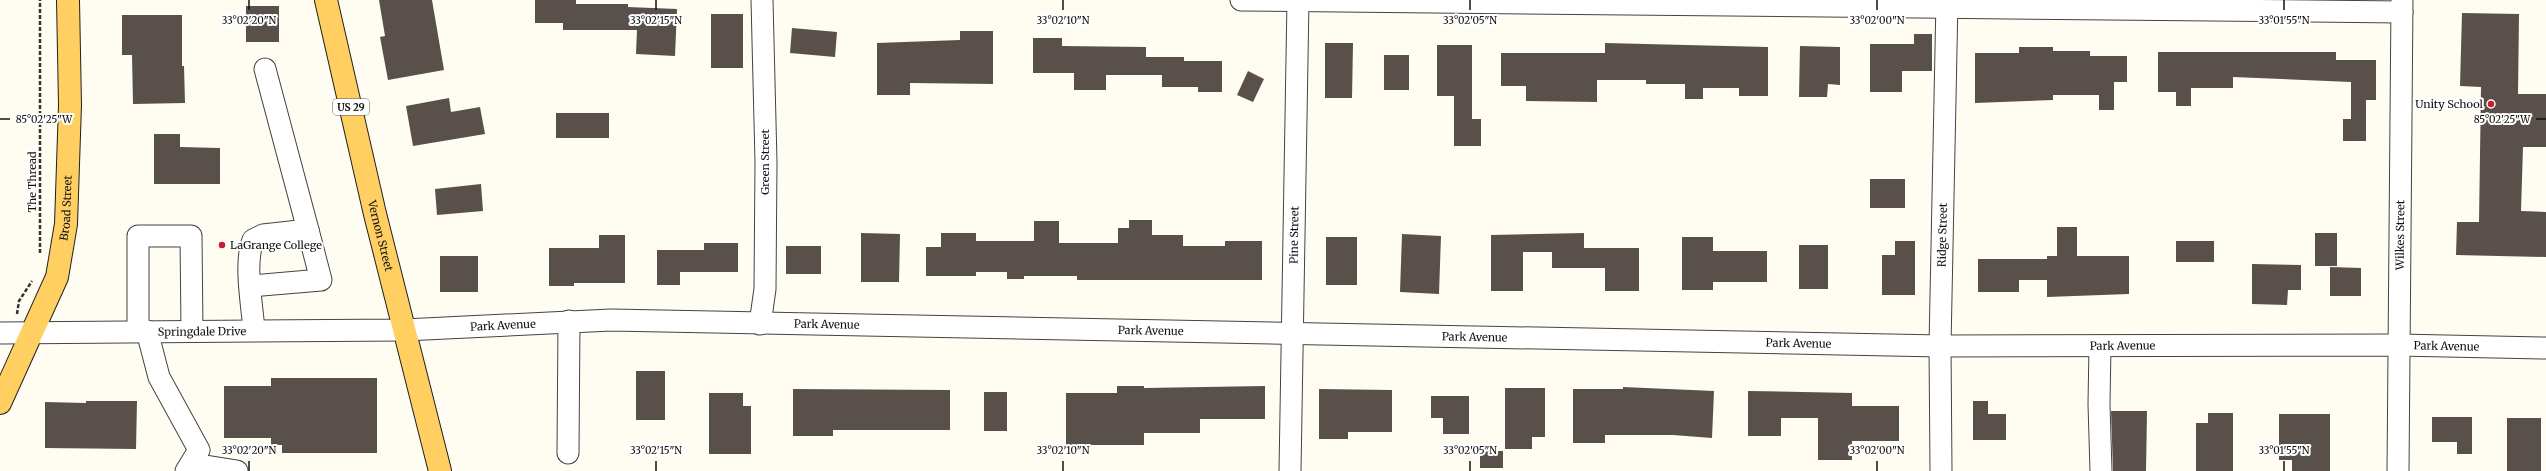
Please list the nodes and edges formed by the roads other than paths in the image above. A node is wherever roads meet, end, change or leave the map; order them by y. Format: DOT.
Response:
graph roads {
  1 [pos="68,0"];
  2 [pos="326,0"];
  3 [pos="762,0"];
  4 [pos="1241,0"];
  5 [pos="1298,1"];
  6 [pos="1546,2"];
  7 [pos="1947,4"];
  8 [pos="2402,6"];
  9 [pos="265,69"];
  10 [pos="308,230"];
  11 [pos="251,286"];
  12 [pos="569,321"];
  13 [pos="760,324"];
  14 [pos="254,330"];
  15 [pos="404,330"];
  16 [pos="143,331"];
  17 [pos="192,331"];
  18 [pos="13,333"];
  19 [pos="1291,333"];
  20 [pos="2398,345"];
  21 [pos="1940,346"];
  22 [pos="2100,346"];
  23 [pos="2546,348"];
  24 [pos="0,403"];
  25 [pos="568,453"];
  26 [pos="190,467"];
  27 [pos="237,471"];
  28 [pos="440,471"];
  29 [pos="1290,471"];
  30 [pos="1941,471"];
  31 [pos="2101,471"];
  32 [pos="2398,471"];
  1 -- 18 [label="main road, Broad Street"];
  2 -- 15 [label="main road, Vernon Street / US 29"];
  3 -- 13 [label="street, Green Street"];
  4 -- 5 [label="street"];
  5 -- 6 [label="street"];
  5 -- 19 [label="street, Pine Street"];
  6 -- 7 [label="street"];
  7 -- 8 [label="street"];
  7 -- 21 [label="street, Ridge Street"];
  8 -- 20 [label="street, Wilkes Street"];
  9 -- 10 [label="street"];
  10 -- 11 [label="street"];
  10 -- 11 [label="street"];
  11 -- 14 [label="street"];
  12 -- 13 [label="street, Park Avenue"];
  12 -- 15 [label="street, Park Avenue"];
  12 -- 25 [label="street"];
  13 -- 19 [label="street, Park Avenue"];
  14 -- 15 [label="street, Springdale Drive"];
  14 -- 17 [label="street, Springdale Drive"];
  15 -- 28 [label="main road, Vernon Street / US 29"];
  16 -- 17 [label="street, Springdale Drive"];
  16 -- 17 [label="street"];
  16 -- 18 [label="street, Springdale Drive"];
  16 -- 26 [label="street"];
  18 -- 24 [label="main road, Broad Street"];
  19 -- 21 [label="street, Park Avenue"];
  19 -- 29 [label="street, Pine Street"];
  20 -- 22 [label="street, Park Avenue"];
  20 -- 23 [label="street, Park Avenue"];
  20 -- 32 [label="street, Wilkes Street"];
  21 -- 22 [label="street, Park Avenue"];
  21 -- 30 [label="street, Ridge Street"];
  22 -- 31 [label="street"];
  26 -- 27 [label="street"];
}
